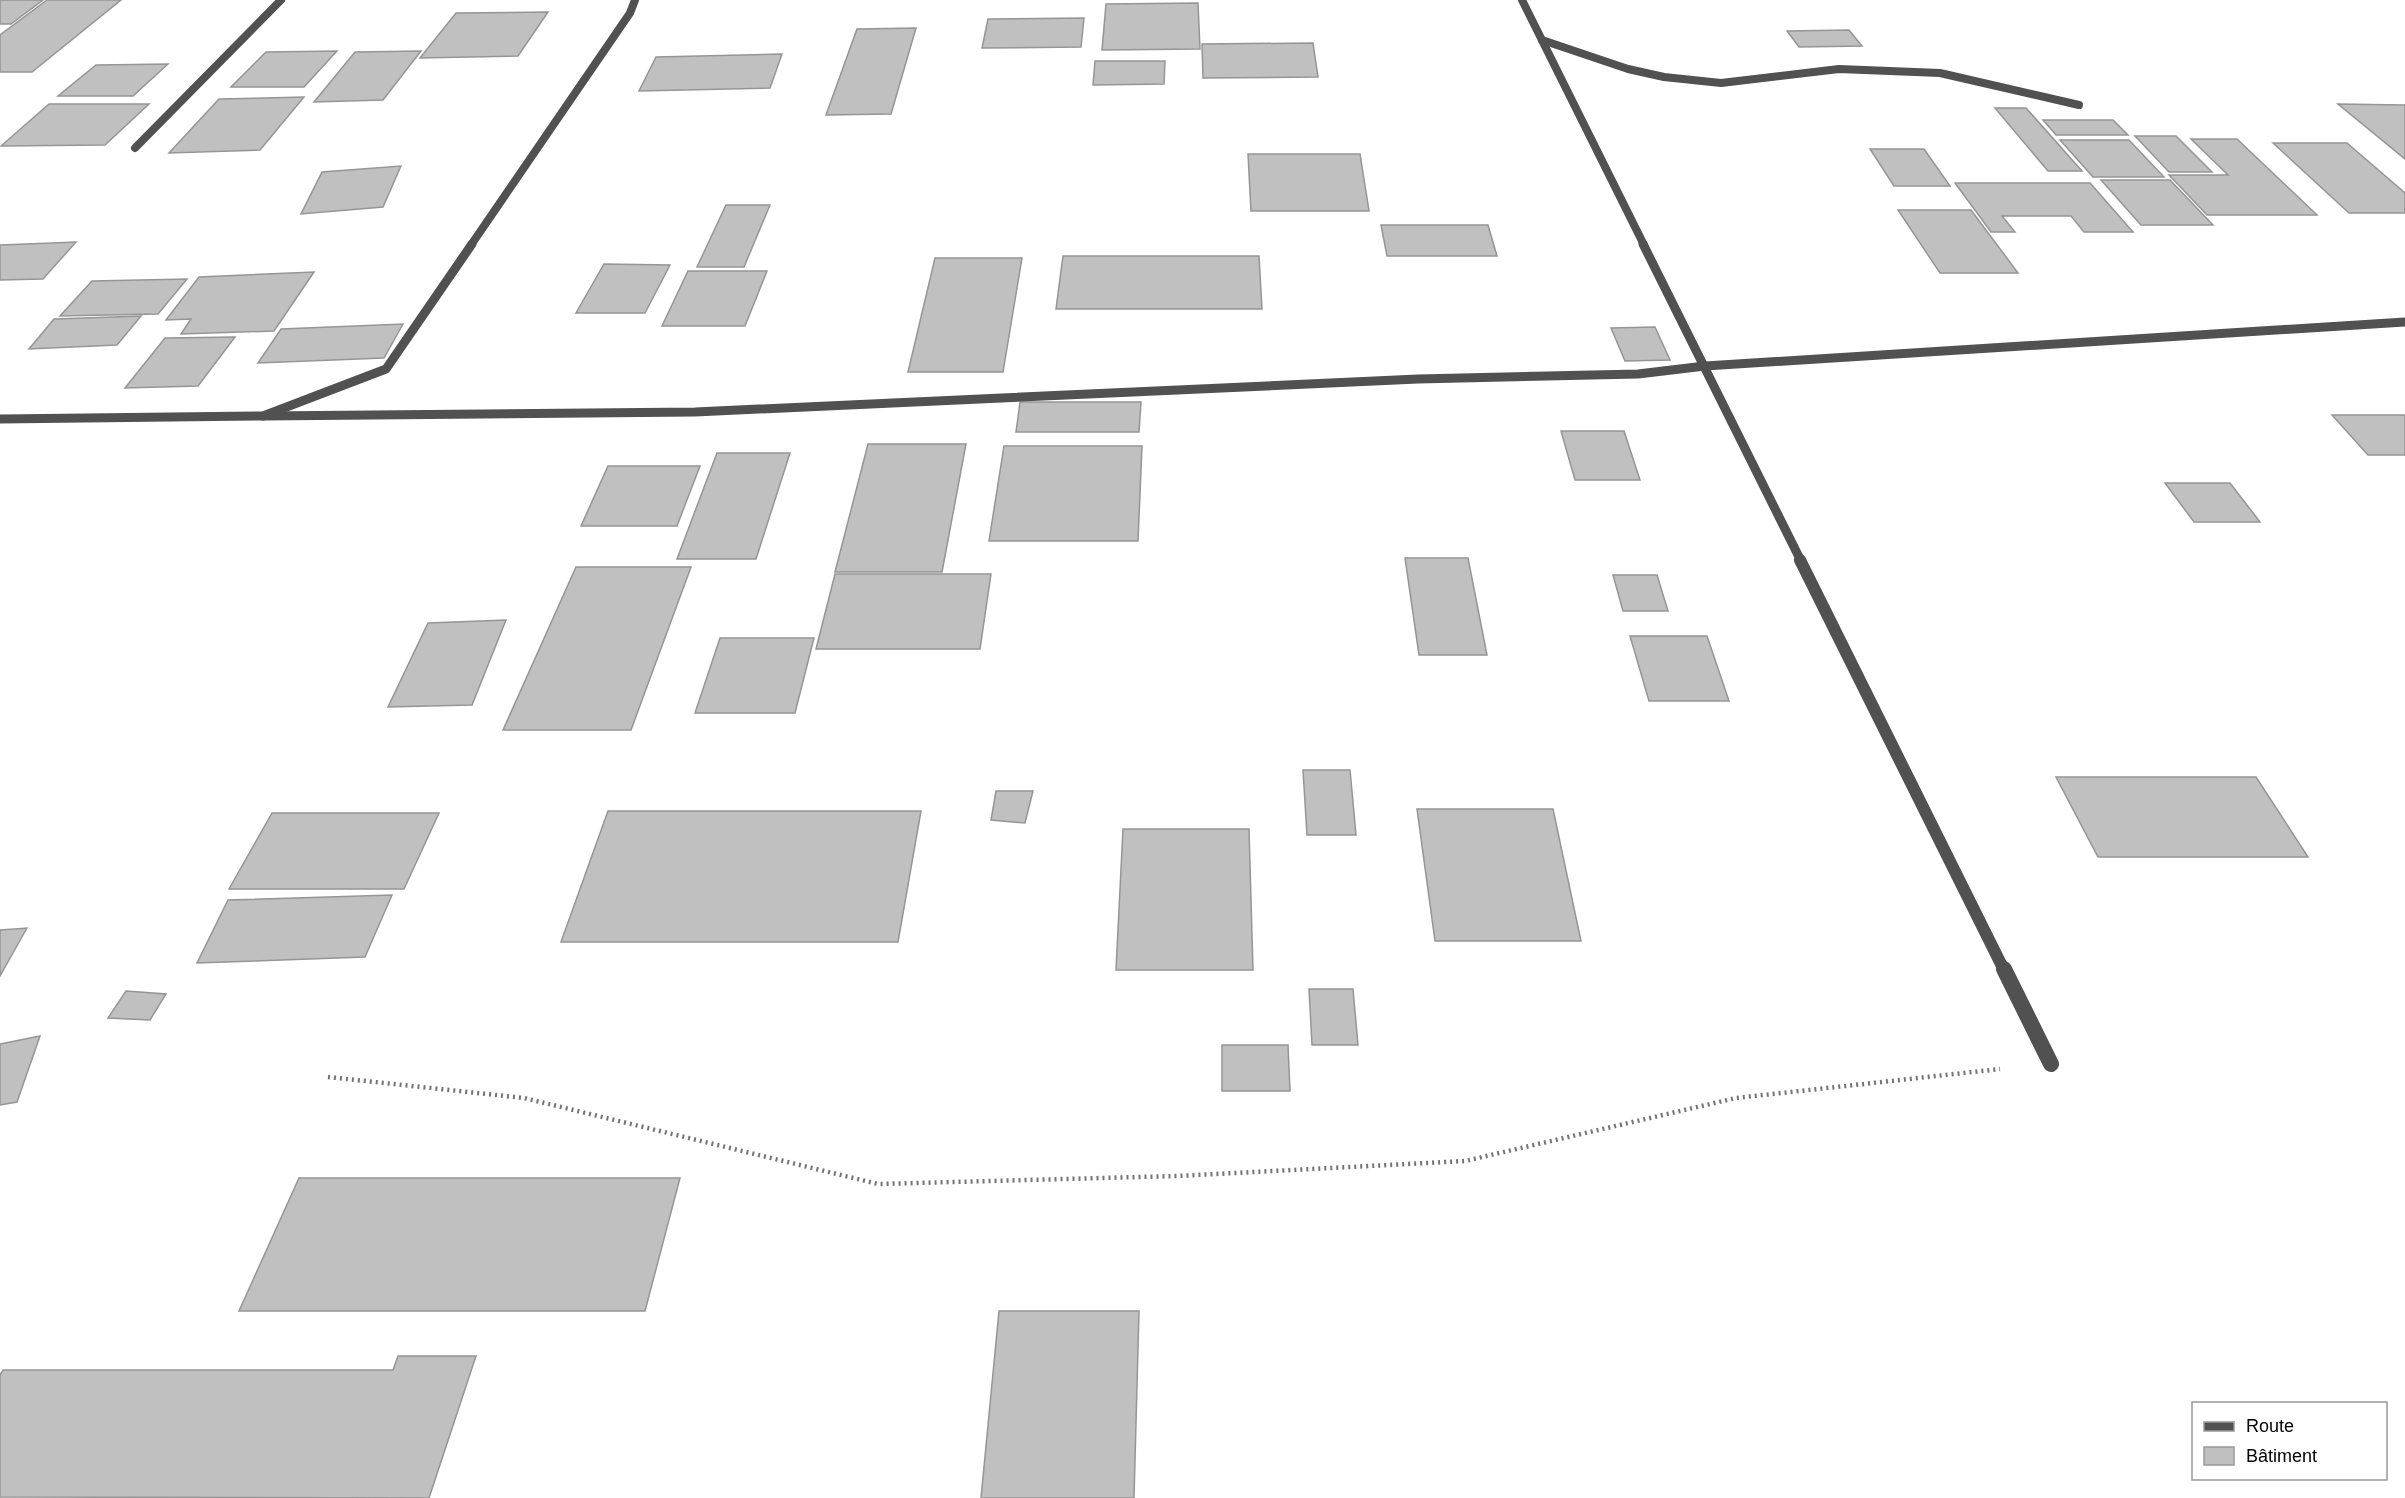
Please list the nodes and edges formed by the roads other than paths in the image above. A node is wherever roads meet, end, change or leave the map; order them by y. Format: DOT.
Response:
graph roads {
  1 [pos="281,0"];
  2 [pos="635,0"];
  3 [pos="1522,0"];
  4 [pos="1542,40"];
  5 [pos="2079,105"];
  6 [pos="135,148"];
  7 [pos="2405,322"];
  8 [pos="1705,366"];
  9 [pos="263,416"];
  10 [pos="0,418"];
  11 [pos="2051,1064"];
  1 -- 6 [label="street"];
  2 -- 9 [label="street"];
  3 -- 4 [label="street"];
  4 -- 5 [label="street"];
  4 -- 8 [label="street"];
  7 -- 8 [label="street"];
  8 -- 9 [label="street"];
  8 -- 11 [label="street"];
  9 -- 10 [label="street"];
}
